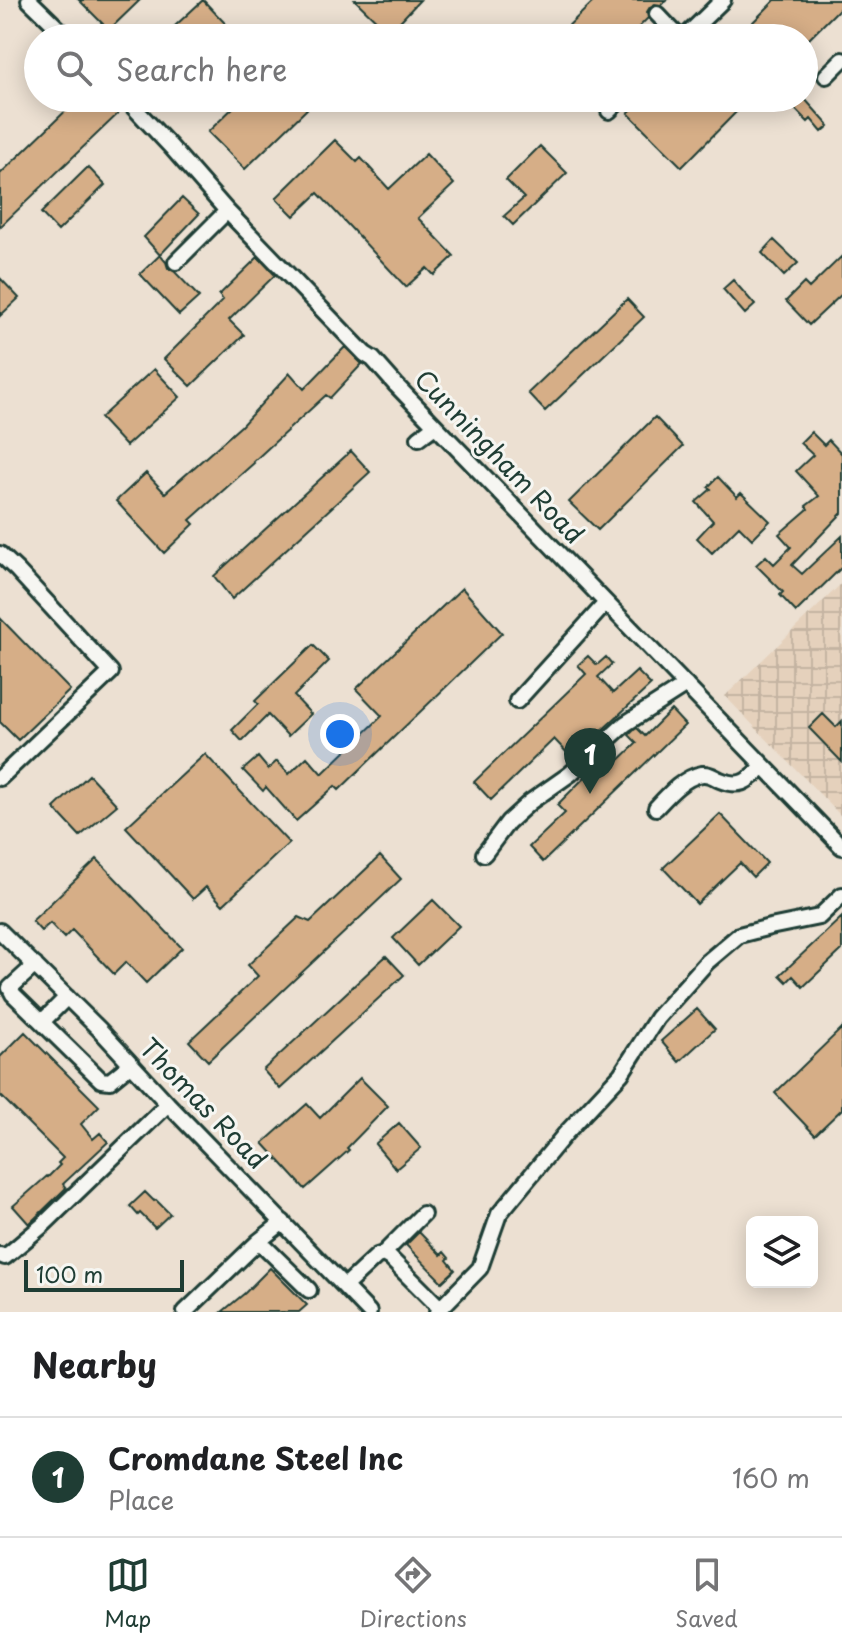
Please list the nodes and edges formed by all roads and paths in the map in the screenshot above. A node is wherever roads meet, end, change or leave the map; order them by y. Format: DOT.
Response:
graph roads {
  1 [pos="29,0"];
  2 [pos="723,0"];
  3 [pos="657,14"];
  4 [pos="54,24"];
  5 [pos="667,24"];
  6 [pos="697,24"];
  7 [pos="842,60"];
  8 [pos="826,76"];
  9 [pos="138,112"];
  10 [pos="227,211"];
  11 [pos="176,262"];
  12 [pos="435,426"];
  13 [pos="419,438"];
  14 [pos="0,554"];
  15 [pos="606,603"];
  16 [pos="686,685"];
  17 [pos="517,701"];
  18 [pos="764,766"];
  19 [pos="0,778"];
  20 [pos="656,808"];
  21 [pos="842,847"];
  22 [pos="484,854"];
  23 [pos="842,895"];
  24 [pos="0,931"];
  25 [pos="35,965"];
  26 [pos="67,997"];
  27 [pos="42,1022"];
  28 [pos="131,1064"];
  29 [pos="168,1104"];
  30 [pos="423,1214"];
  31 [pos="283,1222"];
  32 [pos="259,1241"];
  33 [pos="383,1254"];
  34 [pos="0,1255"];
  35 [pos="345,1286"];
  36 [pos="309,1290"];
  37 [pos="438,1311"];
  38 [pos="185,1312"];
  39 [pos="369,1312"];
  1 -- 4 [label="street"];
  2 -- 6 [label="street"];
  3 -- 5 [label="street"];
  7 -- 8 [label="street"];
  9 -- 10 [label="street, Cunningham Road"];
  10 -- 11 [label="street"];
  10 -- 12 [label="street, Cunningham Road"];
  12 -- 13 [label="street"];
  12 -- 15 [label="street, Cunningham Road"];
  14 -- 19 [label="street"];
  15 -- 16 [label="street, Cunningham Road"];
  15 -- 17 [label="street"];
  16 -- 18 [label="street, Cunningham Road"];
  16 -- 22 [label="street"];
  18 -- 20 [label="street"];
  18 -- 21 [label="street, Cunningham Road"];
  23 -- 37 [label="street"];
  24 -- 25 [label="street, Thomas Road"];
  25 -- 26 [label="street, Thomas Road"];
  25 -- 27 [label="street"];
  26 -- 27 [label="street"];
  26 -- 28 [label="street, Thomas Road"];
  27 -- 28 [label="street"];
  28 -- 29 [label="street, Thomas Road"];
  29 -- 31 [label="street, Thomas Road"];
  29 -- 34 [label="street"];
  30 -- 33 [label="street"];
  31 -- 32 [label="street"];
  31 -- 35 [label="street, Thomas Road"];
  32 -- 36 [label="street"];
  32 -- 38 [label="street"];
  33 -- 35 [label="street"];
  33 -- 37 [label="street"];
  35 -- 39 [label="street, Thomas Road"];
}
